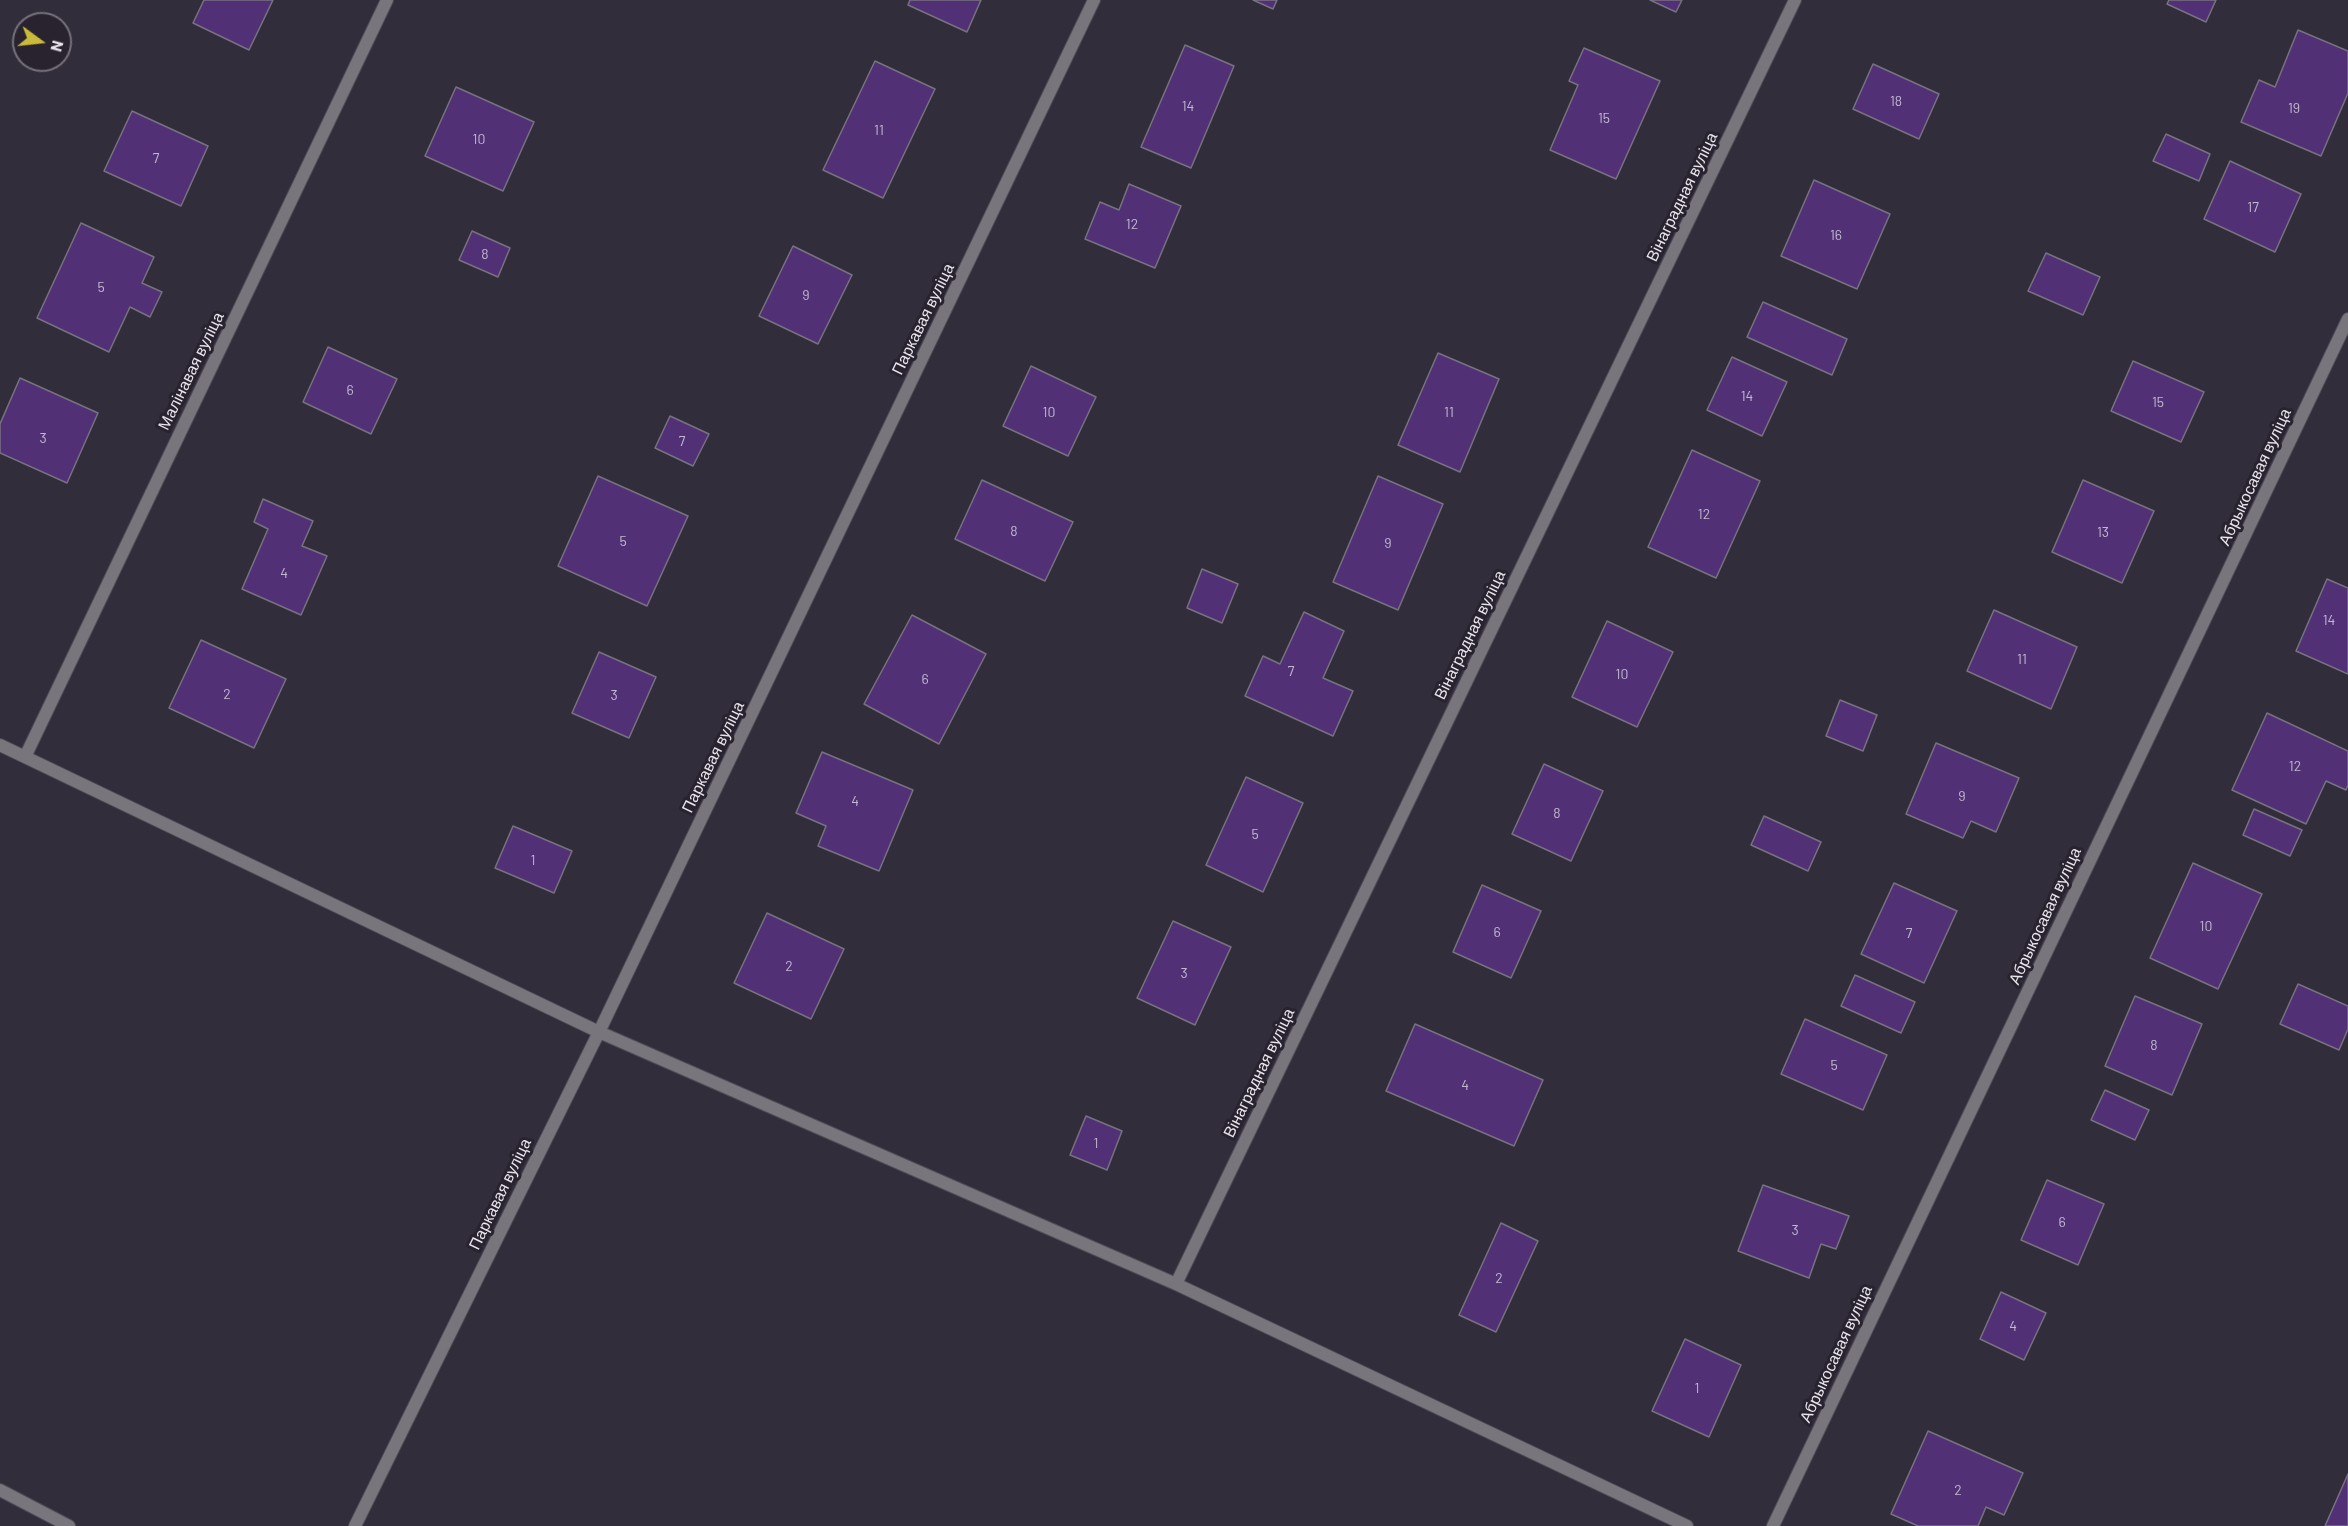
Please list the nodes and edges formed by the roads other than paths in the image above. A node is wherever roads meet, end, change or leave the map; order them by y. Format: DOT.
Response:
graph roads {
  1 [pos="387,0"];
  2 [pos="1094,0"];
  3 [pos="1795,0"];
  4 [pos="2348,319"];
  5 [pos="0,745"];
  6 [pos="25,757"];
  7 [pos="599,1032"];
  8 [pos="1176,1284"];
  9 [pos="0,1490"];
  10 [pos="69,1526"];
  11 [pos="354,1526"];
  12 [pos="1687,1526"];
  13 [pos="1773,1526"];
  1 -- 6 [label="street, Малінавая вуліца"];
  2 -- 7 [label="street, Паркавая вуліца"];
  3 -- 8 [label="street, Вінаградная вуліца"];
  4 -- 13 [label="street, Абрыкосавая вуліца"];
  5 -- 6 [label="street"];
  6 -- 7 [label="street"];
  7 -- 8 [label="street"];
  7 -- 11 [label="street, Паркавая вуліца"];
  8 -- 12 [label="street"];
  9 -- 10 [label="street"];
}
